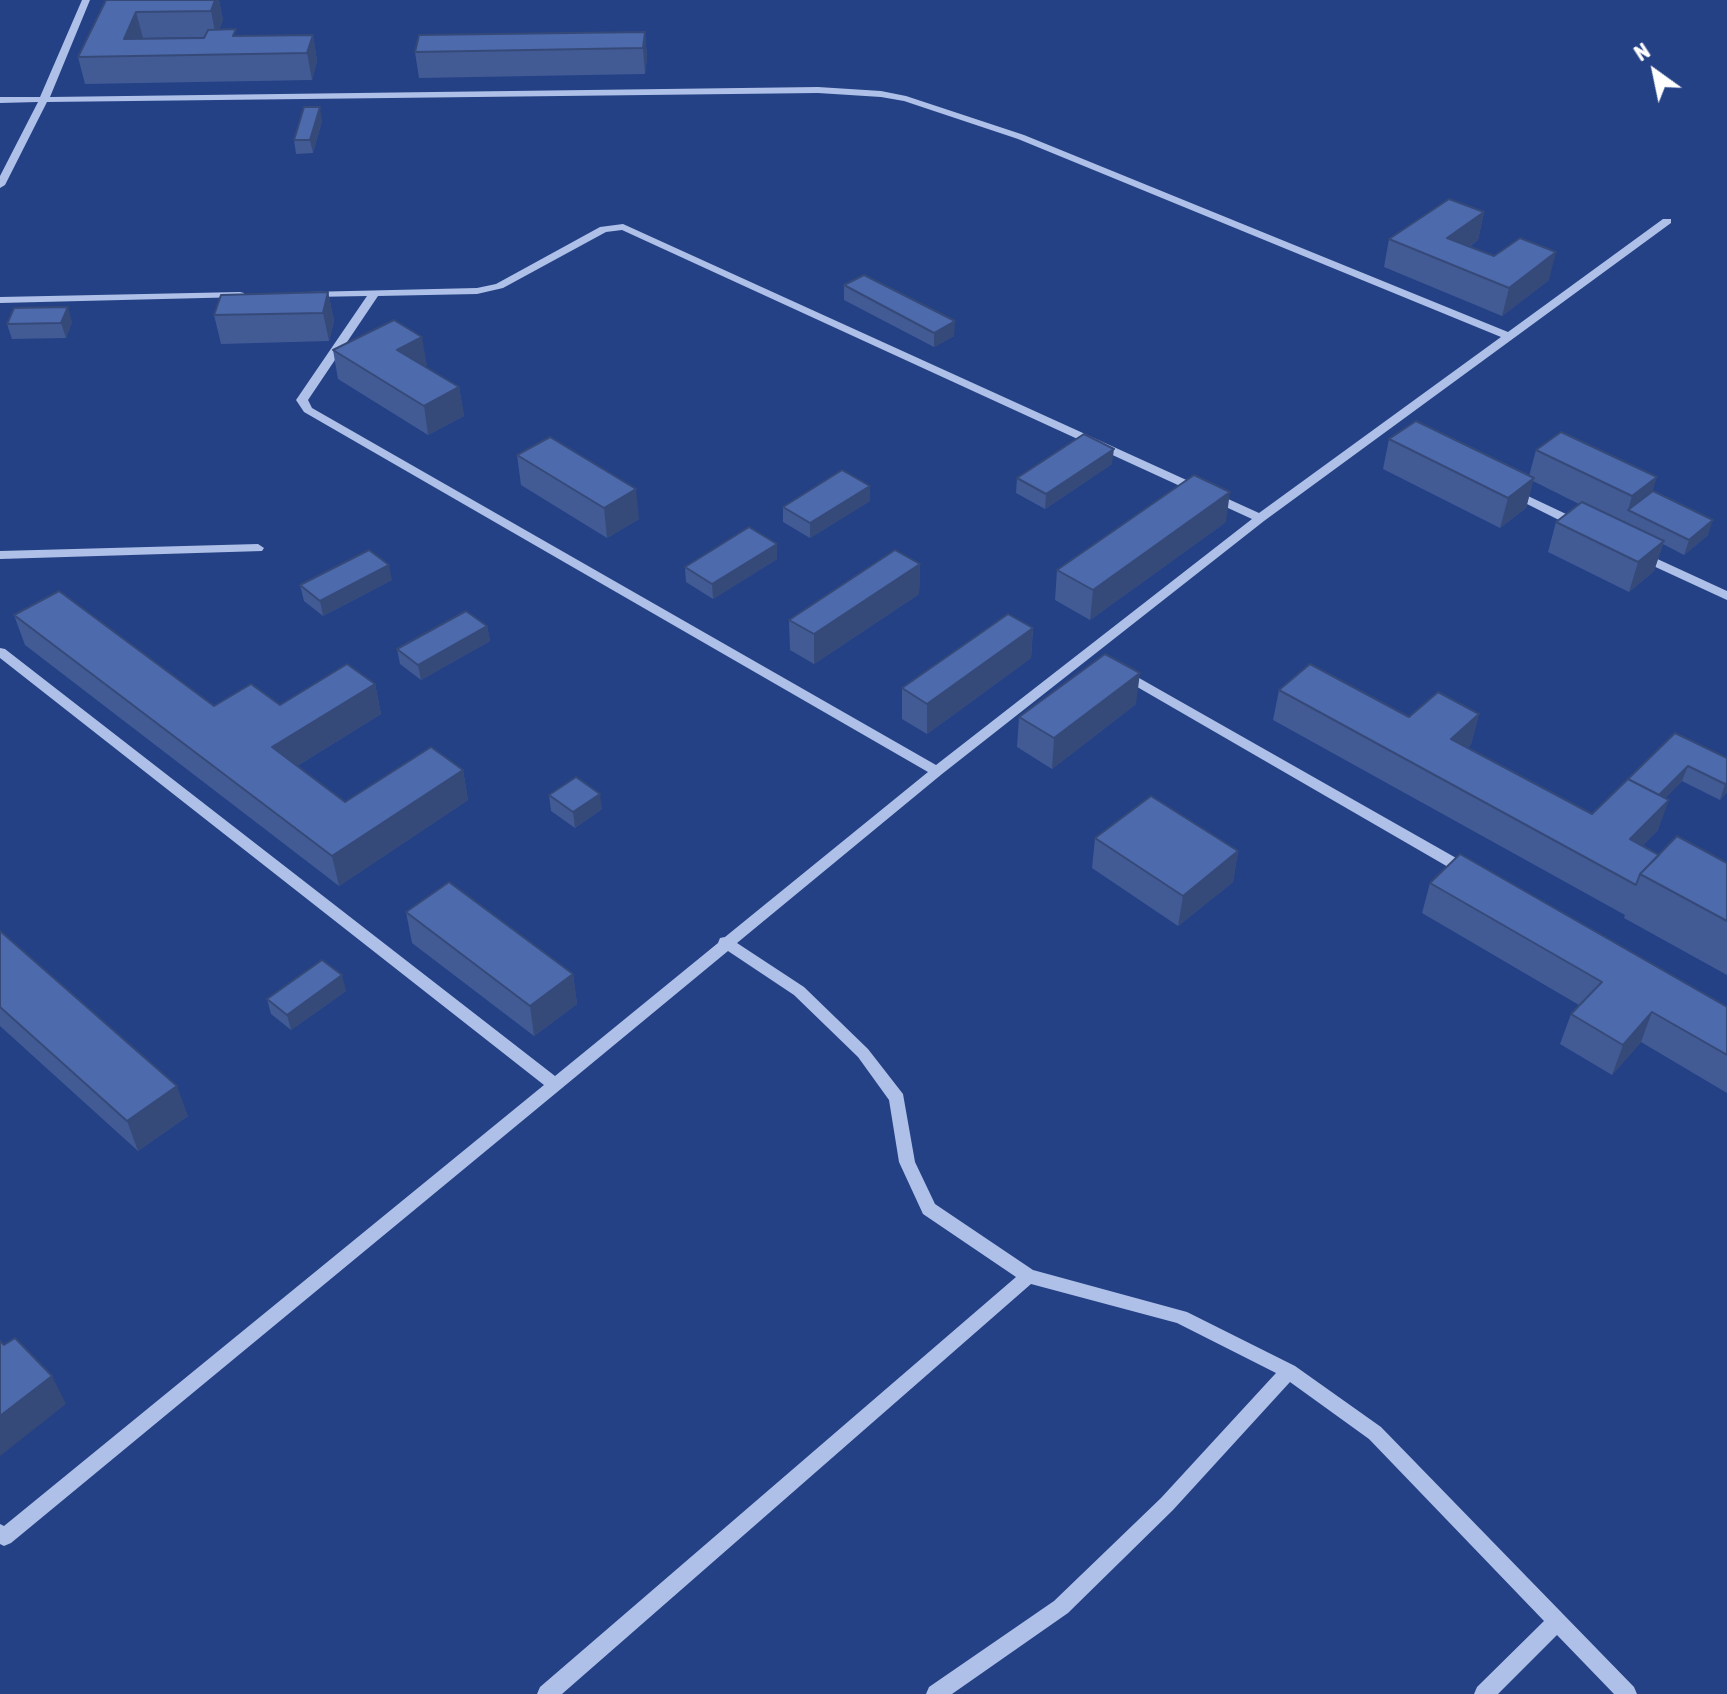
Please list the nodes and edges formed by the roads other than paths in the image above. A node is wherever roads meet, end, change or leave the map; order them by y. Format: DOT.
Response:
graph roads {
  1 [pos="86,0"];
  2 [pos="44,99"];
  3 [pos="0,100"];
  4 [pos="0,185"];
  5 [pos="1667,221"];
  6 [pos="375,292"];
  7 [pos="297,294"];
  8 [pos="250,295"];
  9 [pos="0,300"];
  10 [pos="1509,336"];
  11 [pos="1505,489"];
  12 [pos="1260,518"];
  13 [pos="1589,529"];
  14 [pos="258,548"];
  15 [pos="1630,549"];
  16 [pos="0,555"];
  17 [pos="1727,596"];
  18 [pos="0,652"];
  19 [pos="1090,654"];
  20 [pos="1104,661"];
  21 [pos="1117,669"];
  22 [pos="937,771"];
  23 [pos="1478,877"];
  24 [pos="725,942"];
  25 [pos="554,1084"];
  26 [pos="1028,1276"];
  27 [pos="1289,1371"];
  28 [pos="1,1536"];
  29 [pos="1557,1621"];
  30 [pos="547,1694"];
  31 [pos="936,1694"];
  32 [pos="1484,1694"];
  33 [pos="1627,1694"];
  1 -- 2 [label="street"];
  2 -- 3 [label="street"];
  2 -- 4 [label="street"];
  2 -- 10 [label="street"];
  5 -- 10 [label="street"];
  6 -- 7 [label="street"];
  6 -- 12 [label="street"];
  6 -- 22 [label="street"];
  8 -- 9 [label="street"];
  10 -- 12 [label="street"];
  11 -- 13 [label="street"];
  12 -- 19 [label="street"];
  14 -- 16 [label="street"];
  15 -- 17 [label="street"];
  18 -- 25 [label="street"];
  19 -- 20 [label="street"];
  19 -- 22 [label="street"];
  21 -- 23 [label="street"];
  22 -- 24 [label="street"];
  24 -- 25 [label="street"];
  24 -- 26 [label="street"];
  25 -- 28 [label="street"];
  26 -- 27 [label="street"];
  26 -- 30 [label="street"];
  27 -- 29 [label="street"];
  27 -- 31 [label="street"];
  29 -- 32 [label="street"];
  29 -- 33 [label="street"];
}
